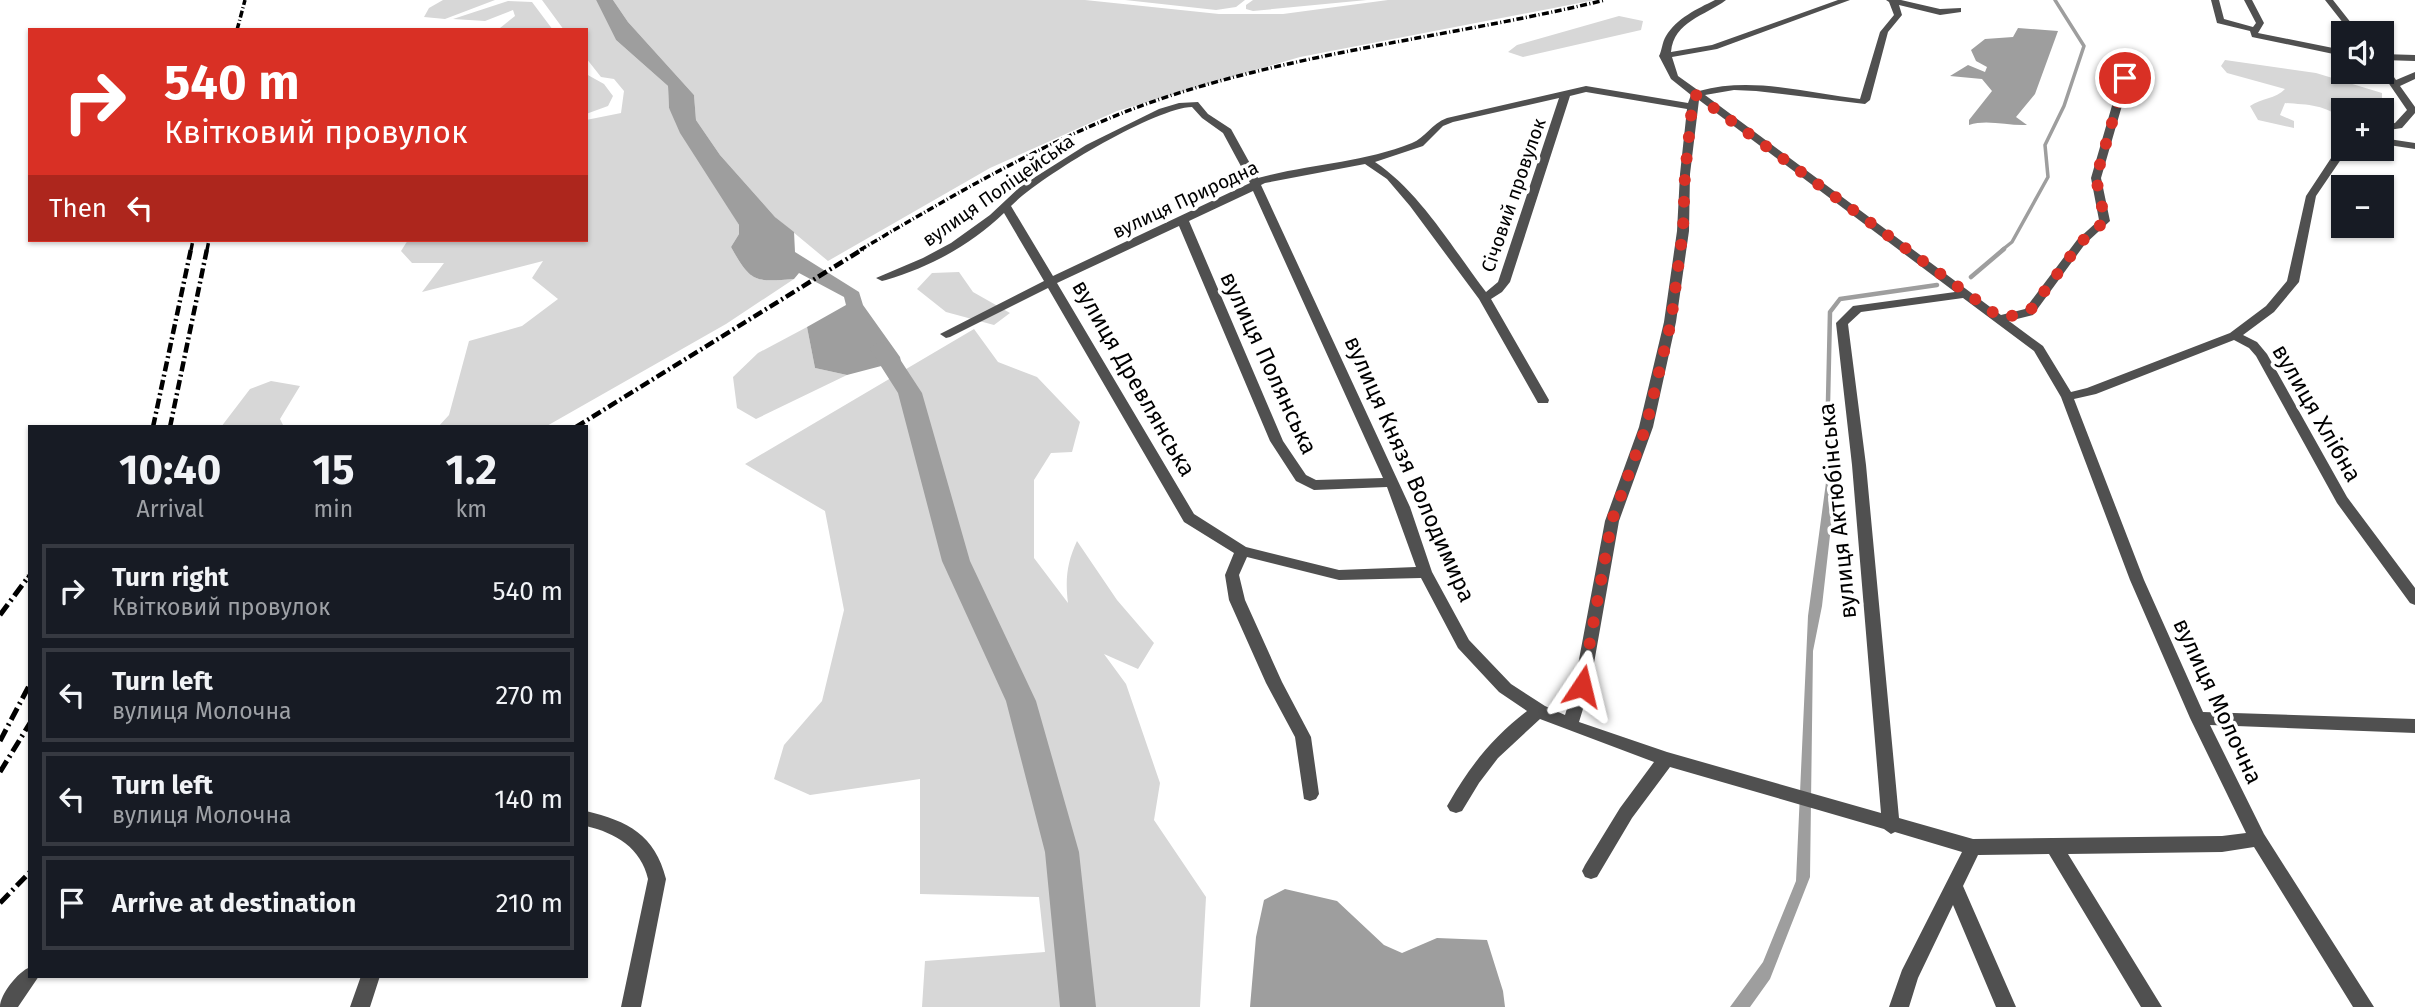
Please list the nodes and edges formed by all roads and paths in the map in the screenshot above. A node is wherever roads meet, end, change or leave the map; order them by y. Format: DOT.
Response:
graph roads {
  1 [pos="1721,0"];
  2 [pos="1846,0"];
  3 [pos="1891,0"];
  4 [pos="2215,0"];
  5 [pos="2248,0"];
  6 [pos="2329,0"];
  7 [pos="1958,10"];
  8 [pos="2346,21"];
  9 [pos="2255,30"];
  10 [pos="2331,50"];
  11 [pos="1664,56"];
  12 [pos="2394,57"];
  13 [pos="2415,58"];
  14 [pos="2415,75"];
  15 [pos="2125,78"];
  16 [pos="2394,81"];
  17 [pos="2396,84"];
  18 [pos="1565,95"];
  19 [pos="1694,101"];
  20 [pos="1205,116"];
  21 [pos="2394,126"];
  22 [pos="2394,143"];
  23 [pos="2415,146"];
  24 [pos="1367,161"];
  25 [pos="2334,161"];
  26 [pos="1255,183"];
  27 [pos="1006,207"];
  28 [pos="1182,219"];
  29 [pos="882,278"];
  30 [pos="1052,281"];
  31 [pos="1968,294"];
  32 [pos="1484,298"];
  33 [pos="2001,318"];
  34 [pos="946,334"];
  35 [pos="2234,335"];
  36 [pos="2067,397"];
  37 [pos="1543,400"];
  38 [pos="1391,482"];
  39 [pos="1242,551"];
  40 [pos="1425,572"];
  41 [pos="2415,599"];
  42 [pos="1539,711"];
  43 [pos="2197,718"];
  44 [pos="1570,725"];
  45 [pos="2415,726"];
  46 [pos="1665,759"];
  47 [pos="1310,794"];
  48 [pos="1456,806"];
  49 [pos="588,819"];
  50 [pos="1891,825"];
  51 [pos="2258,839"];
  52 [pos="1973,847"];
  53 [pos="2054,847"];
  54 [pos="1591,871"];
  55 [pos="1955,888"];
  56 [pos="28,978"];
  57 [pos="370,978"];
  58 [pos="6,1007"];
  59 [pos="360,1007"];
  60 [pos="631,1007"];
  61 [pos="1899,1007"];
  62 [pos="2006,1007"];
  63 [pos="2152,1007"];
  64 [pos="2364,1007"];
  1 -- 11 [label="street"];
  2 -- 11 [label="street"];
  3 -- 7 [label="street"];
  3 -- 19 [label="street"];
  4 -- 9 [label="street"];
  5 -- 9 [label="street"];
  6 -- 8 [label="street"];
  9 -- 10 [label="street"];
  11 -- 19 [label="street, вулиця Молочна"];
  12 -- 13 [label="street"];
  14 -- 17 [label="street"];
  15 -- 33 [label="street"];
  16 -- 17 [label="street"];
  17 -- 21 [label="street"];
  18 -- 19 [label="street, вулиця Природна"];
  18 -- 24 [label="street, вулиця Природна"];
  18 -- 32 [label="street, Січовий провулок"];
  19 -- 31 [label="street, вулиця Молочна"];
  19 -- 44 [label="street"];
  20 -- 26 [label="street, вулиця Князя Володимира"];
  20 -- 27 [label="street, вулиця Поліцейська"];
  22 -- 23 [label="street"];
  24 -- 26 [label="street, вулиця Природна"];
  24 -- 32 [label="street"];
  25 -- 35 [label="street, вулиця Хлібна"];
  26 -- 28 [label="street, вулиця Природна"];
  26 -- 38 [label="street, вулиця Князя Володимира"];
  27 -- 29 [label="street, вулиця Поліцейська"];
  27 -- 30 [label="street, вулиця Древлянська"];
  28 -- 30 [label="street, вулиця Природна"];
  28 -- 38 [label="street, вулиця Полянська"];
  30 -- 34 [label="street, вулиця Природна"];
  30 -- 39 [label="street, вулиця Древлянська"];
  31 -- 33 [label="street, вулиця Молочна"];
  31 -- 50 [label="street, вулиця Актюбінська"];
  32 -- 37 [label="street"];
  33 -- 36 [label="street, вулиця Молочна"];
  35 -- 36 [label="street"];
  35 -- 41 [label="street, вулиця Хлібна"];
  36 -- 43 [label="street, вулиця Молочна"];
  38 -- 40 [label="street, вулиця Князя Володимира"];
  39 -- 40 [label="street, вулиця Древлянська"];
  39 -- 47 [label="street"];
  40 -- 42 [label="street, вулиця Князя Володимира"];
  42 -- 44 [label="street, вулиця Князя Володимира"];
  42 -- 48 [label="street"];
  43 -- 45 [label="street"];
  43 -- 51 [label="street, вулиця Молочна"];
  44 -- 46 [label="street, вулиця Князя Володимира"];
  46 -- 50 [label="street, вулиця Князя Володимира"];
  46 -- 54 [label="street"];
  49 -- 60 [label="street"];
  50 -- 52 [label="street"];
  51 -- 53 [label="street"];
  51 -- 64 [label="street, вулиця Молочна"];
  52 -- 53 [label="street"];
  52 -- 55 [label="street"];
  53 -- 63 [label="street"];
  55 -- 61 [label="street"];
  55 -- 62 [label="street"];
  56 -- 58 [label="street"];
  57 -- 59 [label="street"];
}
